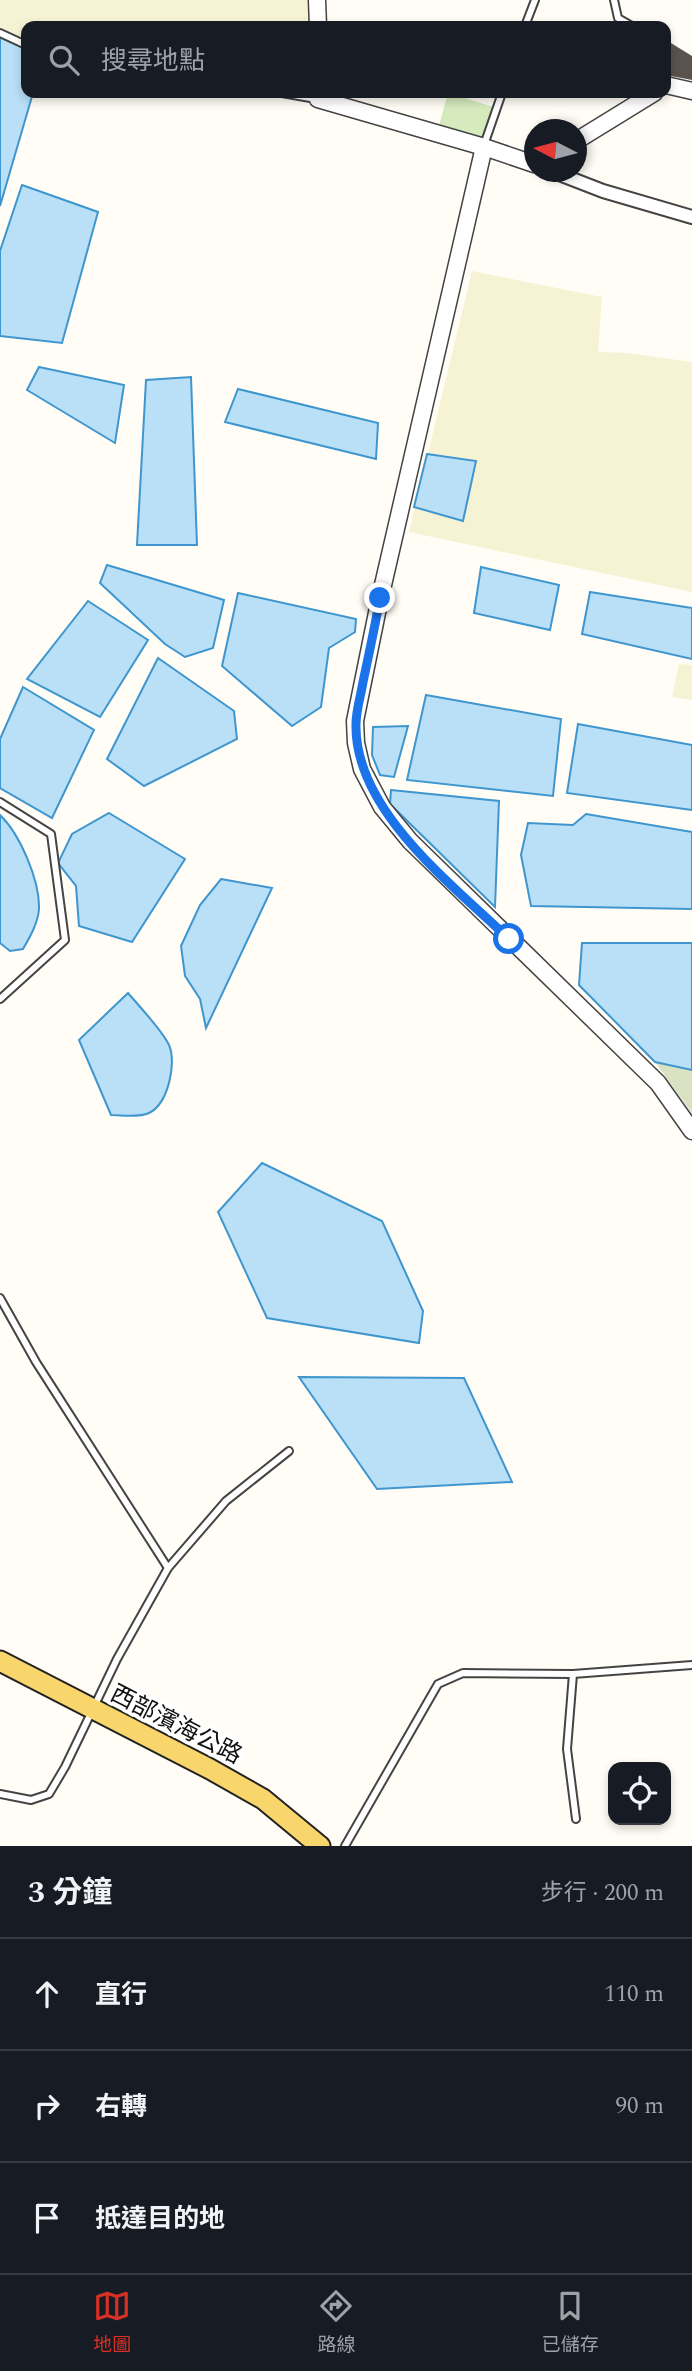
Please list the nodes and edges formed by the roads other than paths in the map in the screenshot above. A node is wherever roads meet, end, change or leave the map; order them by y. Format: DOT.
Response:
graph roads {
  1 [pos="317,0"];
  2 [pos="535,0"];
  3 [pos="614,0"];
  4 [pos="318,21"];
  5 [pos="528,21"];
  6 [pos="623,21"];
  7 [pos="0,33"];
  8 [pos="21,43"];
  9 [pos="671,88"];
  10 [pos="692,91"];
  11 [pos="325,98"];
  12 [pos="500,98"];
  13 [pos="645,98"];
  14 [pos="587,134"];
  15 [pos="484,146"];
  16 [pos="524,160"];
  17 [pos="580,182"];
  18 [pos="692,217"];
  19 [pos="0,802"];
  20 [pos="0,999"];
  21 [pos="692,1131"];
  22 [pos="0,1298"];
  23 [pos="289,1451"];
  24 [pos="168,1569"];
  25 [pos="0,1661"];
  26 [pos="692,1665"];
  27 [pos="573,1674"];
  28 [pos="92,1709"];
  29 [pos="0,1794"];
  30 [pos="576,1819"];
  31 [pos="320,1846"];
  32 [pos="345,1846"];
  1 -- 4 [label="street"];
  2 -- 5 [label="lane"];
  3 -- 6 [label="lane"];
  7 -- 8 [label="lane"];
  9 -- 10 [label="street"];
  11 -- 15 [label="street"];
  12 -- 15 [label="lane"];
  13 -- 14 [label="street"];
  15 -- 16 [label="street"];
  15 -- 21 [label="street"];
  17 -- 18 [label="street"];
  19 -- 20 [label="lane"];
  22 -- 24 [label="lane"];
  23 -- 24 [label="lane"];
  24 -- 28 [label="lane"];
  25 -- 28 [label="main road, 西部濱海公路"];
  26 -- 27 [label="lane"];
  27 -- 30 [label="lane"];
  27 -- 32 [label="lane"];
  28 -- 29 [label="lane"];
  28 -- 31 [label="main road, 西部濱海公路"];
}
